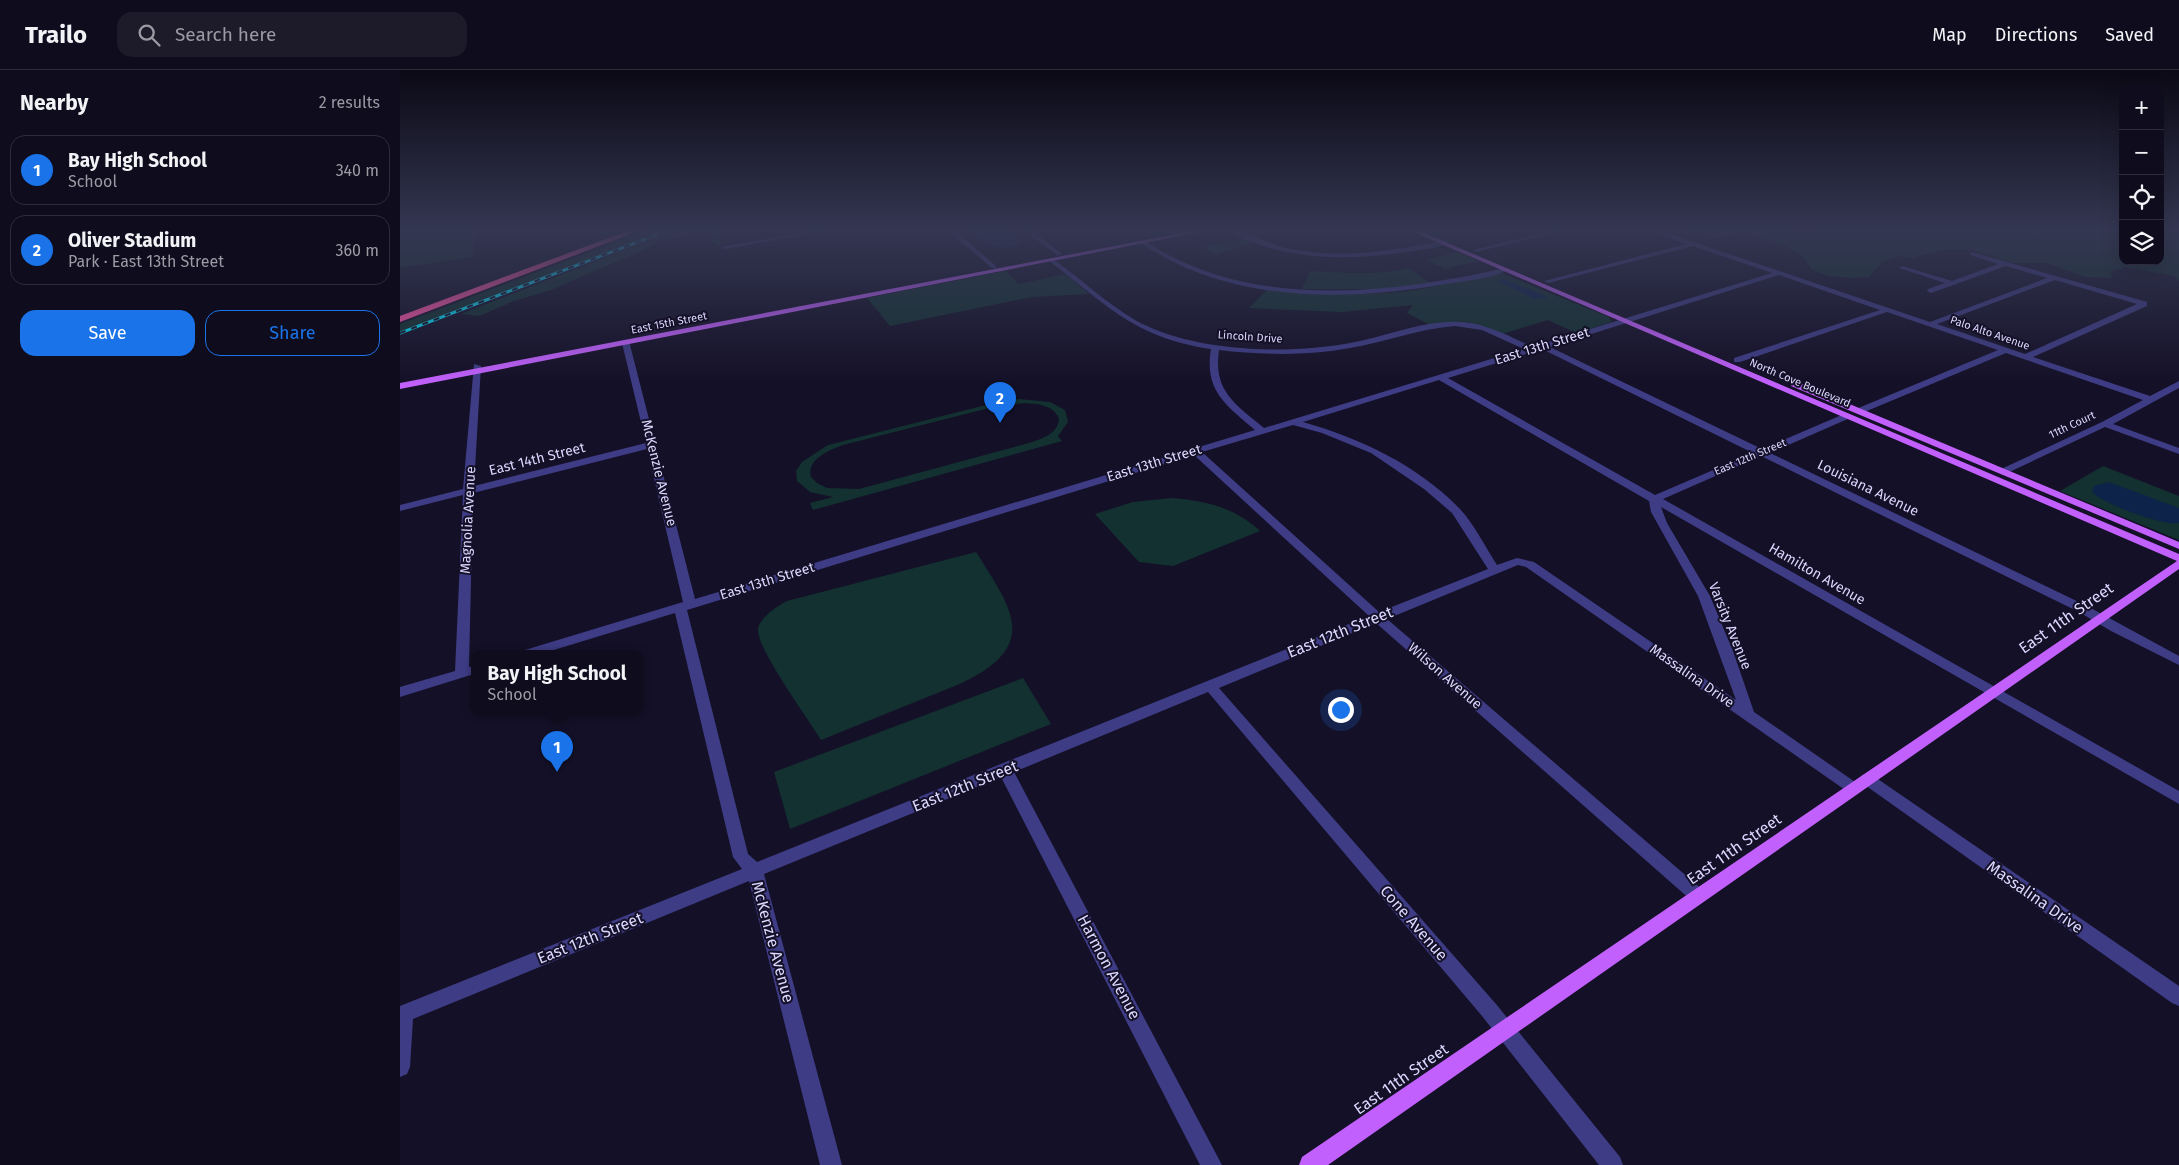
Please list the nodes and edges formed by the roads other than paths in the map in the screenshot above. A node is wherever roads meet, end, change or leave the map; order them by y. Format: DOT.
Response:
graph roads {
  1 [pos="499,281"];
  2 [pos="931,281"];
  3 [pos="1078,281"];
  4 [pos="1239,281"];
  5 [pos="1457,281"];
  6 [pos="1532,281"];
  7 [pos="1548,281"];
  8 [pos="1753,281"];
  9 [pos="1802,281"];
  10 [pos="1946,281"];
  11 [pos="1957,281"];
  12 [pos="2046,281"];
  13 [pos="2065,281"];
  14 [pos="1952,283"];
  15 [pos="1931,291"];
  16 [pos="1887,310"];
  17 [pos="400,318"];
  18 [pos="1637,318"];
  19 [pos="1625,321"];
  20 [pos="1931,324"];
  21 [pos="1470,325"];
  22 [pos="626,340"];
  23 [pos="1216,346"];
  24 [pos="1537,347"];
  25 [pos="2005,350"];
  26 [pos="2025,357"];
  27 [pos="1738,360"];
  28 [pos="476,369"];
  29 [pos="1440,377"];
  30 [pos="400,381"];
  31 [pos="2179,384"];
  32 [pos="400,386"];
  33 [pos="2150,399"];
  34 [pos="1859,411"];
  35 [pos="1847,416"];
  36 [pos="1294,422"];
  37 [pos="2105,424"];
  38 [pos="1262,431"];
  39 [pos="651,445"];
  40 [pos="1195,451"];
  41 [pos="2179,451"];
  42 [pos="1761,452"];
  43 [pos="2003,472"];
  44 [pos="468,491"];
  45 [pos="1654,499"];
  46 [pos="400,508"];
  47 [pos="2179,546"];
  48 [pos="2179,558"];
  49 [pos="1530,564"];
  50 [pos="2179,564"];
  51 [pos="1494,569"];
  52 [pos="685,606"];
  53 [pos="1377,617"];
  54 [pos="2098,619"];
  55 [pos="540,650"];
  56 [pos="2179,661"];
  57 [pos="468,672"];
  58 [pos="1210,686"];
  59 [pos="1993,691"];
  60 [pos="400,692"];
  61 [pos="1747,713"];
  62 [pos="1005,770"];
  63 [pos="1860,784"];
  64 [pos="2179,798"];
  65 [pos="755,871"];
  66 [pos="1698,896"];
  67 [pos="2179,997"];
  68 [pos="402,1014"];
  69 [pos="1504,1030"];
  70 [pos="400,1066"];
  71 [pos="832,1165"];
  72 [pos="1211,1165"];
  73 [pos="1310,1165"];
  74 [pos="1612,1165"];
  1 -- 17 [label="highway"];
  2 -- 22 [label="main road, East 15th Street"];
  3 -- 23 [label="street, Lincoln Drive"];
  4 -- 5 [label="street"];
  6 -- 19 [label="main road, North Cove Boulevard"];
  7 -- 18 [label="main road, North Cove Boulevard"];
  8 -- 18 [label="street, East 13th Street"];
  9 -- 16 [label="street, Palo Alto Avenue"];
  10 -- 14 [label="street"];
  11 -- 14 [label="street"];
  12 -- 20 [label="street"];
  13 -- 26 [label="street"];
  14 -- 15 [label="street"];
  16 -- 20 [label="street, Palo Alto Avenue"];
  16 -- 27 [label="street"];
  18 -- 19 [label="street, East 13th Street"];
  18 -- 27 [label="main road, North Cove Boulevard"];
  19 -- 24 [label="street, East 13th Street"];
  19 -- 35 [label="main road, North Cove Boulevard"];
  20 -- 25 [label="street, Palo Alto Avenue"];
  21 -- 23 [label="street, Lincoln Drive"];
  21 -- 24 [label="street, Louisiana Avenue"];
  22 -- 28 [label="main road, East 15th Street"];
  22 -- 39 [label="street, McKenzie Avenue"];
  23 -- 38 [label="street"];
  24 -- 29 [label="street, East 13th Street"];
  24 -- 42 [label="street, Louisiana Avenue"];
  25 -- 26 [label="street, Palo Alto Avenue"];
  25 -- 34 [label="street"];
  26 -- 33 [label="street, Palo Alto Avenue"];
  27 -- 34 [label="main road, North Cove Boulevard"];
  28 -- 30 [label="main road, East 15th Street"];
  28 -- 32 [label="main road, East 15th Street"];
  28 -- 44 [label="street, Magnolia Avenue"];
  29 -- 36 [label="street, East 13th Street"];
  29 -- 45 [label="street, Hamilton Avenue"];
  31 -- 33 [label="street, 11th Court"];
  33 -- 37 [label="street, 11th Court"];
  34 -- 43 [label="main road, North Cove Boulevard"];
  35 -- 42 [label="street, East 12th Street"];
  35 -- 48 [label="main road, North Cove Boulevard"];
  36 -- 38 [label="street, East 13th Street"];
  36 -- 51 [label="street"];
  37 -- 41 [label="street"];
  37 -- 43 [label="street, 11th Court"];
  38 -- 40 [label="street, East 13th Street"];
  39 -- 44 [label="street, East 14th Street"];
  39 -- 52 [label="street, McKenzie Avenue"];
  40 -- 52 [label="street, East 13th Street"];
  40 -- 53 [label="street, Wilson Avenue"];
  42 -- 45 [label="street, East 12th Street"];
  42 -- 54 [label="street, Louisiana Avenue"];
  43 -- 47 [label="main road, North Cove Boulevard"];
  44 -- 46 [label="street, East 14th Street"];
  44 -- 57 [label="street, Magnolia Avenue"];
  45 -- 59 [label="street, Hamilton Avenue"];
  45 -- 61 [label="street, Varsity Avenue"];
  49 -- 51 [label="street, East 12th Street"];
  49 -- 61 [label="street, Massalina Drive"];
  50 -- 54 [label="main road, East 11th Street"];
  51 -- 53 [label="street, East 12th Street"];
  52 -- 55 [label="street, East 13th Street"];
  52 -- 65 [label="street, McKenzie Avenue"];
  53 -- 58 [label="street, East 12th Street"];
  53 -- 66 [label="street, Wilson Avenue"];
  54 -- 56 [label="street, Louisiana Avenue"];
  54 -- 59 [label="main road, East 11th Street"];
  57 -- 60 [label="street"];
  58 -- 62 [label="street, East 12th Street"];
  58 -- 69 [label="street, Cone Avenue"];
  59 -- 63 [label="main road, East 11th Street"];
  59 -- 64 [label="street, Hamilton Avenue"];
  61 -- 63 [label="street, Massalina Drive"];
  62 -- 65 [label="street, East 12th Street"];
  62 -- 72 [label="street, Harmon Avenue"];
  63 -- 66 [label="main road, East 11th Street"];
  63 -- 67 [label="street, Massalina Drive"];
  65 -- 68 [label="street, East 12th Street"];
  65 -- 71 [label="street, McKenzie Avenue"];
  66 -- 69 [label="main road, East 11th Street"];
  68 -- 70 [label="street"];
  69 -- 73 [label="main road, East 11th Street"];
  69 -- 74 [label="street, Cone Avenue"];
}
